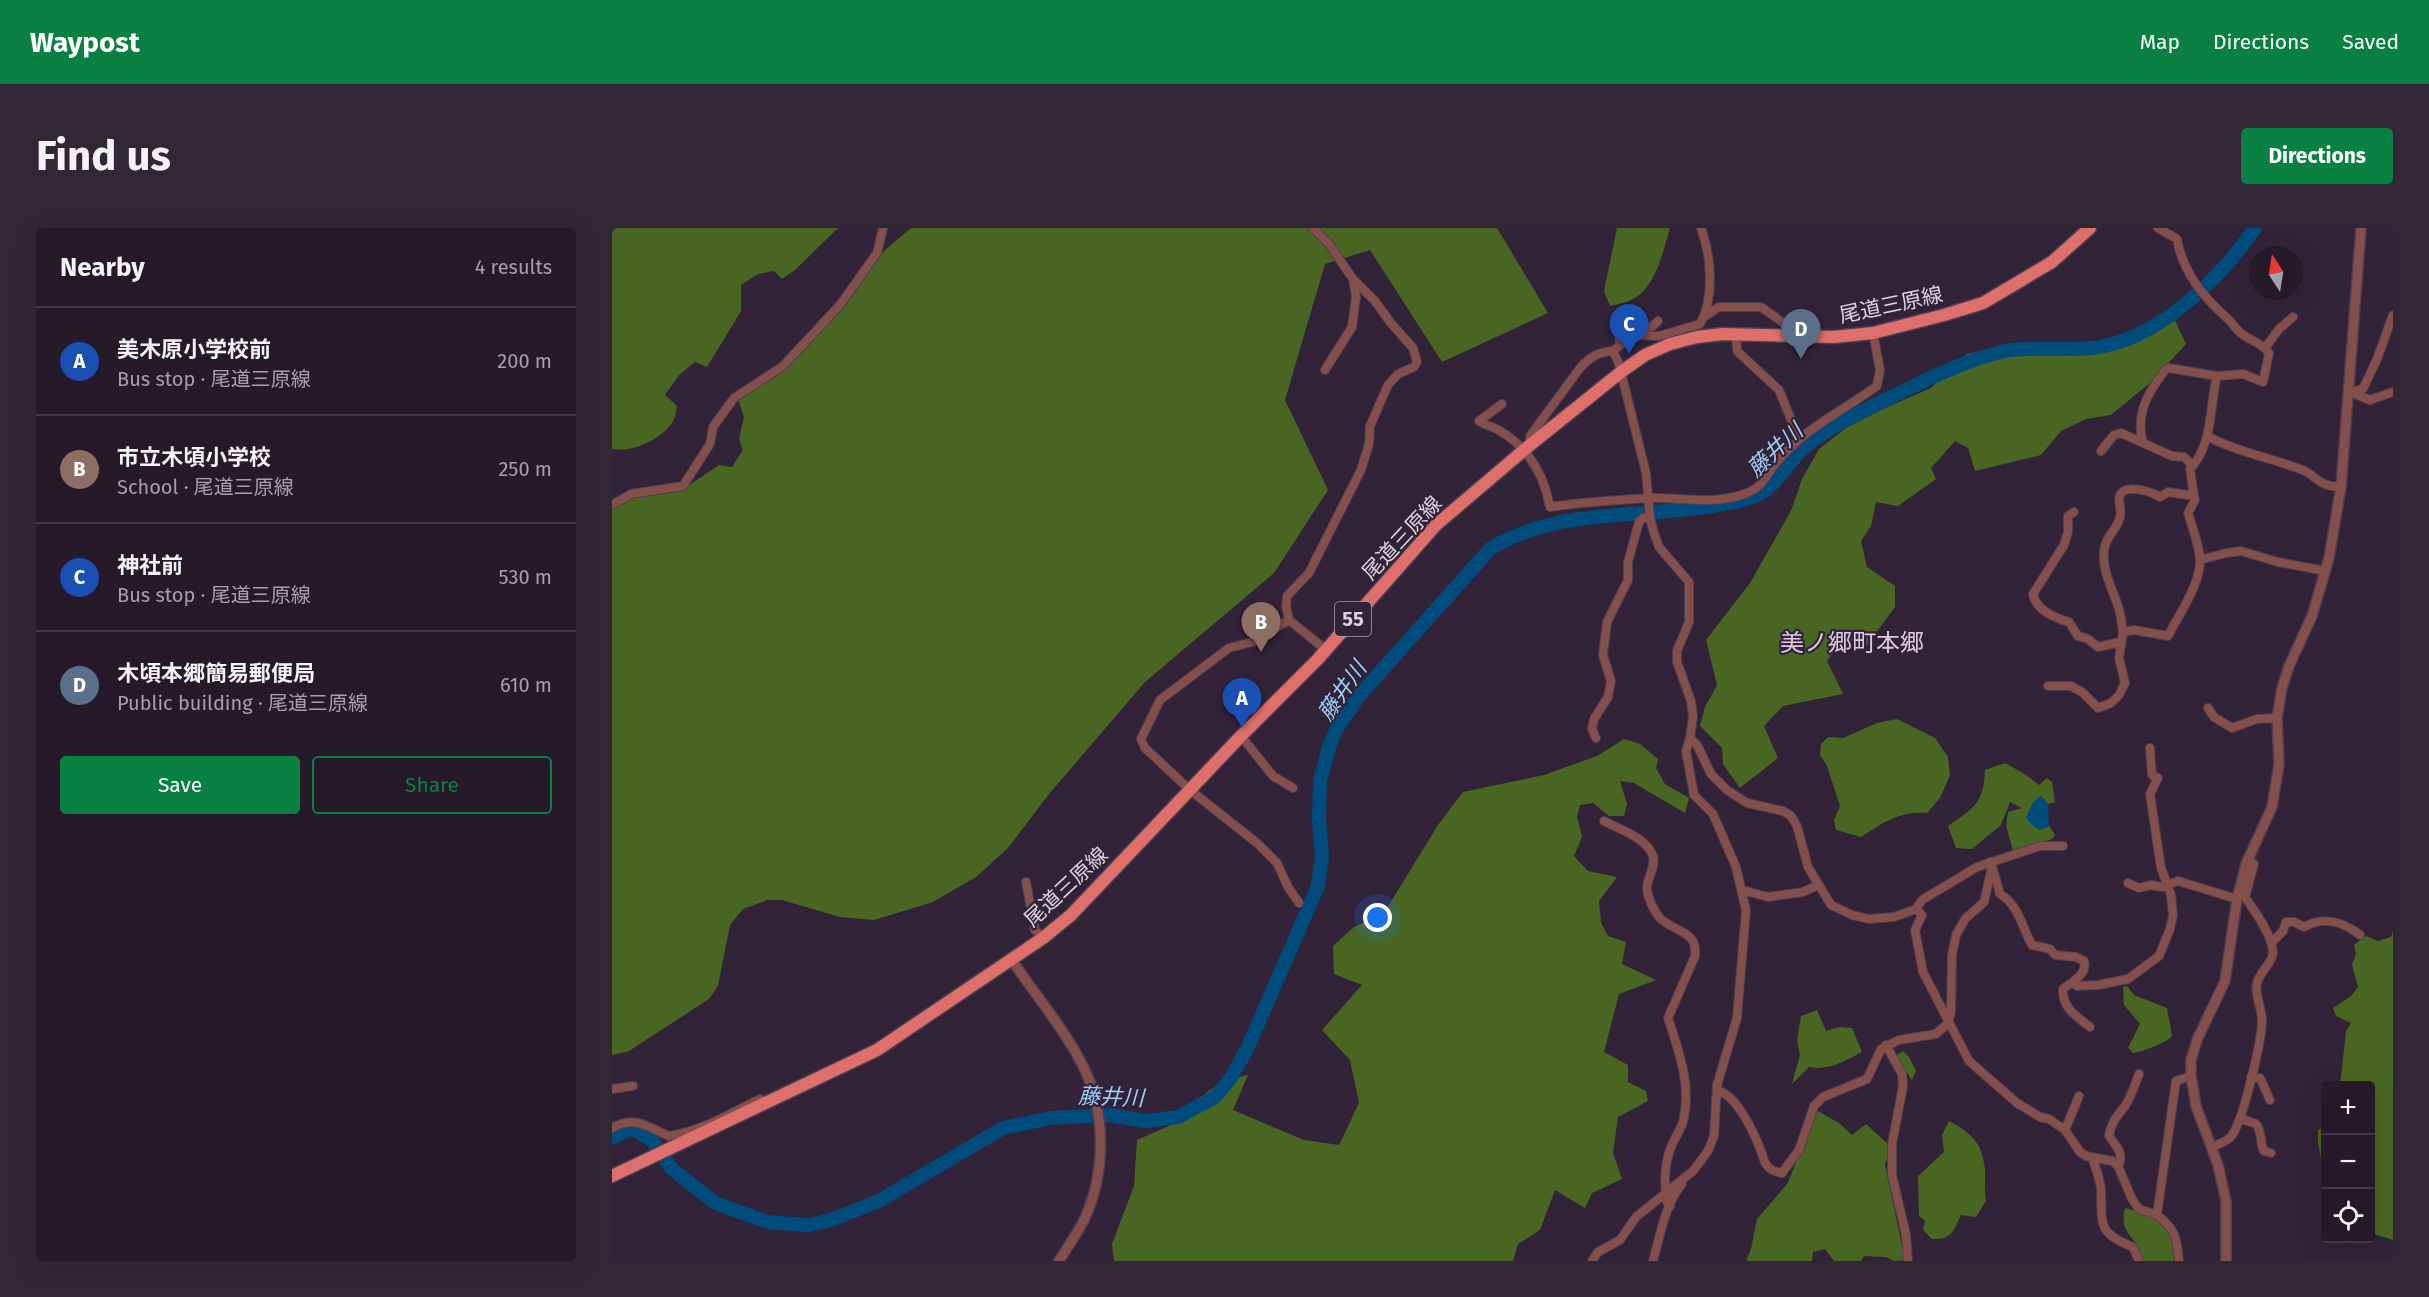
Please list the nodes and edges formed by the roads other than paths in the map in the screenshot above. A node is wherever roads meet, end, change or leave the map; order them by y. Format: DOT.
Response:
graph roads {
  1 [pos="883,228"];
  2 [pos="1313,228"];
  3 [pos="1701,228"];
  4 [pos="2090,228"];
  5 [pos="2158,228"];
  6 [pos="2361,228"];
  7 [pos="1353,279"];
  8 [pos="2393,315"];
  9 [pos="1705,316"];
  10 [pos="2293,317"];
  11 [pos="1658,321"];
  12 [pos="1873,333"];
  13 [pos="1737,334"];
  14 [pos="1786,336"];
  15 [pos="2265,348"];
  16 [pos="1613,351"];
  17 [pos="1325,370"];
  18 [pos="1621,372"];
  19 [pos="2217,376"];
  20 [pos="2350,392"];
  21 [pos="2393,392"];
  22 [pos="2362,394"];
  23 [pos="1502,404"];
  24 [pos="2207,436"];
  25 [pos="1799,440"];
  26 [pos="2143,443"];
  27 [pos="1527,448"];
  28 [pos="2101,451"];
  29 [pos="2193,466"];
  30 [pos="2341,487"];
  31 [pos="2194,496"];
  32 [pos="1649,498"];
  33 [pos="612,505"];
  34 [pos="2074,512"];
  35 [pos="1650,518"];
  36 [pos="2200,560"];
  37 [pos="2325,571"];
  38 [pos="1289,620"];
  39 [pos="2123,632"];
  40 [pos="2120,642"];
  41 [pos="1326,650"];
  42 [pos="2048,686"];
  43 [pos="2208,708"];
  44 [pos="2277,718"];
  45 [pos="1241,736"];
  46 [pos="1596,738"];
  47 [pos="1690,738"];
  48 [pos="2150,748"];
  49 [pos="1293,788"];
  50 [pos="1190,790"];
  51 [pos="1604,821"];
  52 [pos="2063,846"];
  53 [pos="2248,858"];
  54 [pos="1991,865"];
  55 [pos="1808,867"];
  56 [pos="1026,882"];
  57 [pos="2128,884"];
  58 [pos="2168,885"];
  59 [pos="1814,887"];
  60 [pos="1742,890"];
  61 [pos="2237,899"];
  62 [pos="1299,903"];
  63 [pos="1831,905"];
  64 [pos="1916,909"];
  65 [pos="2360,935"];
  66 [pos="1044,938"];
  67 [pos="2271,944"];
  68 [pos="1011,959"];
  69 [pos="2073,982"];
  70 [pos="1948,1023"];
  71 [pos="2090,1027"];
  72 [pos="1886,1045"];
  73 [pos="2139,1074"];
  74 [pos="2191,1076"];
  75 [pos="2251,1077"];
  76 [pos="633,1086"];
  77 [pos="612,1089"];
  78 [pos="1718,1091"];
  79 [pos="2079,1096"];
  80 [pos="2270,1101"];
  81 [pos="767,1102"];
  82 [pos="2240,1118"];
  83 [pos="612,1128"];
  84 [pos="2064,1130"];
  85 [pos="2212,1147"];
  86 [pos="2271,1153"];
  87 [pos="2092,1157"];
  88 [pos="2118,1166"];
  89 [pos="612,1176"];
  90 [pos="1686,1176"];
  91 [pos="1666,1192"];
  92 [pos="1670,1206"];
  93 [pos="2157,1215"];
  94 [pos="1059,1261"];
  95 [pos="1592,1261"];
  96 [pos="1653,1261"];
  97 [pos="1908,1261"];
  98 [pos="2139,1261"];
  99 [pos="2180,1261"];
  100 [pos="2226,1261"];
  1 -- 33 [label="street"];
  2 -- 7 [label="street"];
  3 -- 9 [label="street"];
  4 -- 12 [label="main road, 尾道三原線 / 55"];
  5 -- 15 [label="street"];
  6 -- 20 [label="street"];
  7 -- 17 [label="street"];
  7 -- 38 [label="street"];
  8 -- 22 [label="street"];
  9 -- 14 [label="street"];
  9 -- 16 [label="street"];
  10 -- 15 [label="street"];
  11 -- 16 [label="street"];
  12 -- 14 [label="main road, 尾道三原線 / 55"];
  12 -- 25 [label="street"];
  13 -- 14 [label="main road, 尾道三原線 / 55"];
  13 -- 18 [label="main road, 尾道三原線 / 55"];
  13 -- 25 [label="street"];
  15 -- 19 [label="street"];
  16 -- 18 [label="street"];
  16 -- 27 [label="street"];
  18 -- 27 [label="main road, 尾道三原線 / 55"];
  18 -- 32 [label="street"];
  19 -- 24 [label="street"];
  19 -- 26 [label="street"];
  20 -- 22 [label="street"];
  20 -- 30 [label="street"];
  21 -- 22 [label="street"];
  23 -- 27 [label="street"];
  24 -- 29 [label="street"];
  24 -- 30 [label="street"];
  25 -- 32 [label="street"];
  26 -- 28 [label="street"];
  26 -- 29 [label="street"];
  27 -- 32 [label="street"];
  27 -- 41 [label="main road, 尾道三原線 / 55"];
  29 -- 31 [label="street"];
  30 -- 37 [label="street"];
  31 -- 36 [label="street"];
  31 -- 39 [label="street"];
  32 -- 35 [label="street"];
  34 -- 40 [label="street"];
  35 -- 46 [label="street"];
  35 -- 47 [label="street"];
  36 -- 37 [label="street"];
  36 -- 39 [label="street"];
  37 -- 44 [label="street"];
  38 -- 41 [label="street"];
  38 -- 50 [label="street"];
  39 -- 40 [label="street"];
  40 -- 42 [label="street"];
  41 -- 45 [label="main road, 尾道三原線 / 55"];
  43 -- 44 [label="street"];
  44 -- 53 [label="street"];
  45 -- 49 [label="street"];
  45 -- 50 [label="main road, 尾道三原線 / 55"];
  47 -- 55 [label="street"];
  47 -- 60 [label="street"];
  48 -- 58 [label="street"];
  50 -- 62 [label="street"];
  50 -- 66 [label="main road, 尾道三原線 / 55"];
  51 -- 91 [label="street"];
  52 -- 54 [label="street"];
  53 -- 61 [label="street"];
  53 -- 67 [label="street"];
  54 -- 64 [label="street"];
  54 -- 69 [label="street"];
  54 -- 70 [label="street"];
  55 -- 59 [label="street"];
  55 -- 63 [label="street"];
  56 -- 66 [label="street"];
  57 -- 58 [label="street"];
  58 -- 61 [label="street"];
  58 -- 69 [label="street"];
  59 -- 60 [label="street"];
  59 -- 63 [label="street"];
  60 -- 78 [label="street"];
  61 -- 74 [label="street"];
  63 -- 64 [label="street"];
  64 -- 70 [label="street"];
  65 -- 67 [label="street"];
  66 -- 68 [label="main road, 尾道三原線 / 55"];
  67 -- 75 [label="street"];
  68 -- 81 [label="main road, 尾道三原線 / 55"];
  68 -- 94 [label="street"];
  69 -- 71 [label="street"];
  70 -- 72 [label="street"];
  70 -- 84 [label="street"];
  72 -- 78 [label="street"];
  72 -- 97 [label="street"];
  73 -- 88 [label="street"];
  74 -- 85 [label="street"];
  74 -- 93 [label="street"];
  75 -- 80 [label="street"];
  75 -- 82 [label="street"];
  76 -- 77 [label="street"];
  78 -- 90 [label="street"];
  79 -- 84 [label="street"];
  81 -- 83 [label="street"];
  81 -- 89 [label="main road, 尾道三原線 / 55"];
  82 -- 85 [label="street"];
  82 -- 86 [label="street"];
  84 -- 87 [label="street"];
  85 -- 100 [label="street"];
  87 -- 88 [label="street"];
  87 -- 98 [label="street"];
  88 -- 93 [label="street"];
  90 -- 91 [label="street"];
  90 -- 92 [label="street"];
  91 -- 92 [label="street"];
  91 -- 95 [label="street"];
  92 -- 96 [label="street"];
  93 -- 99 [label="street"];
}
